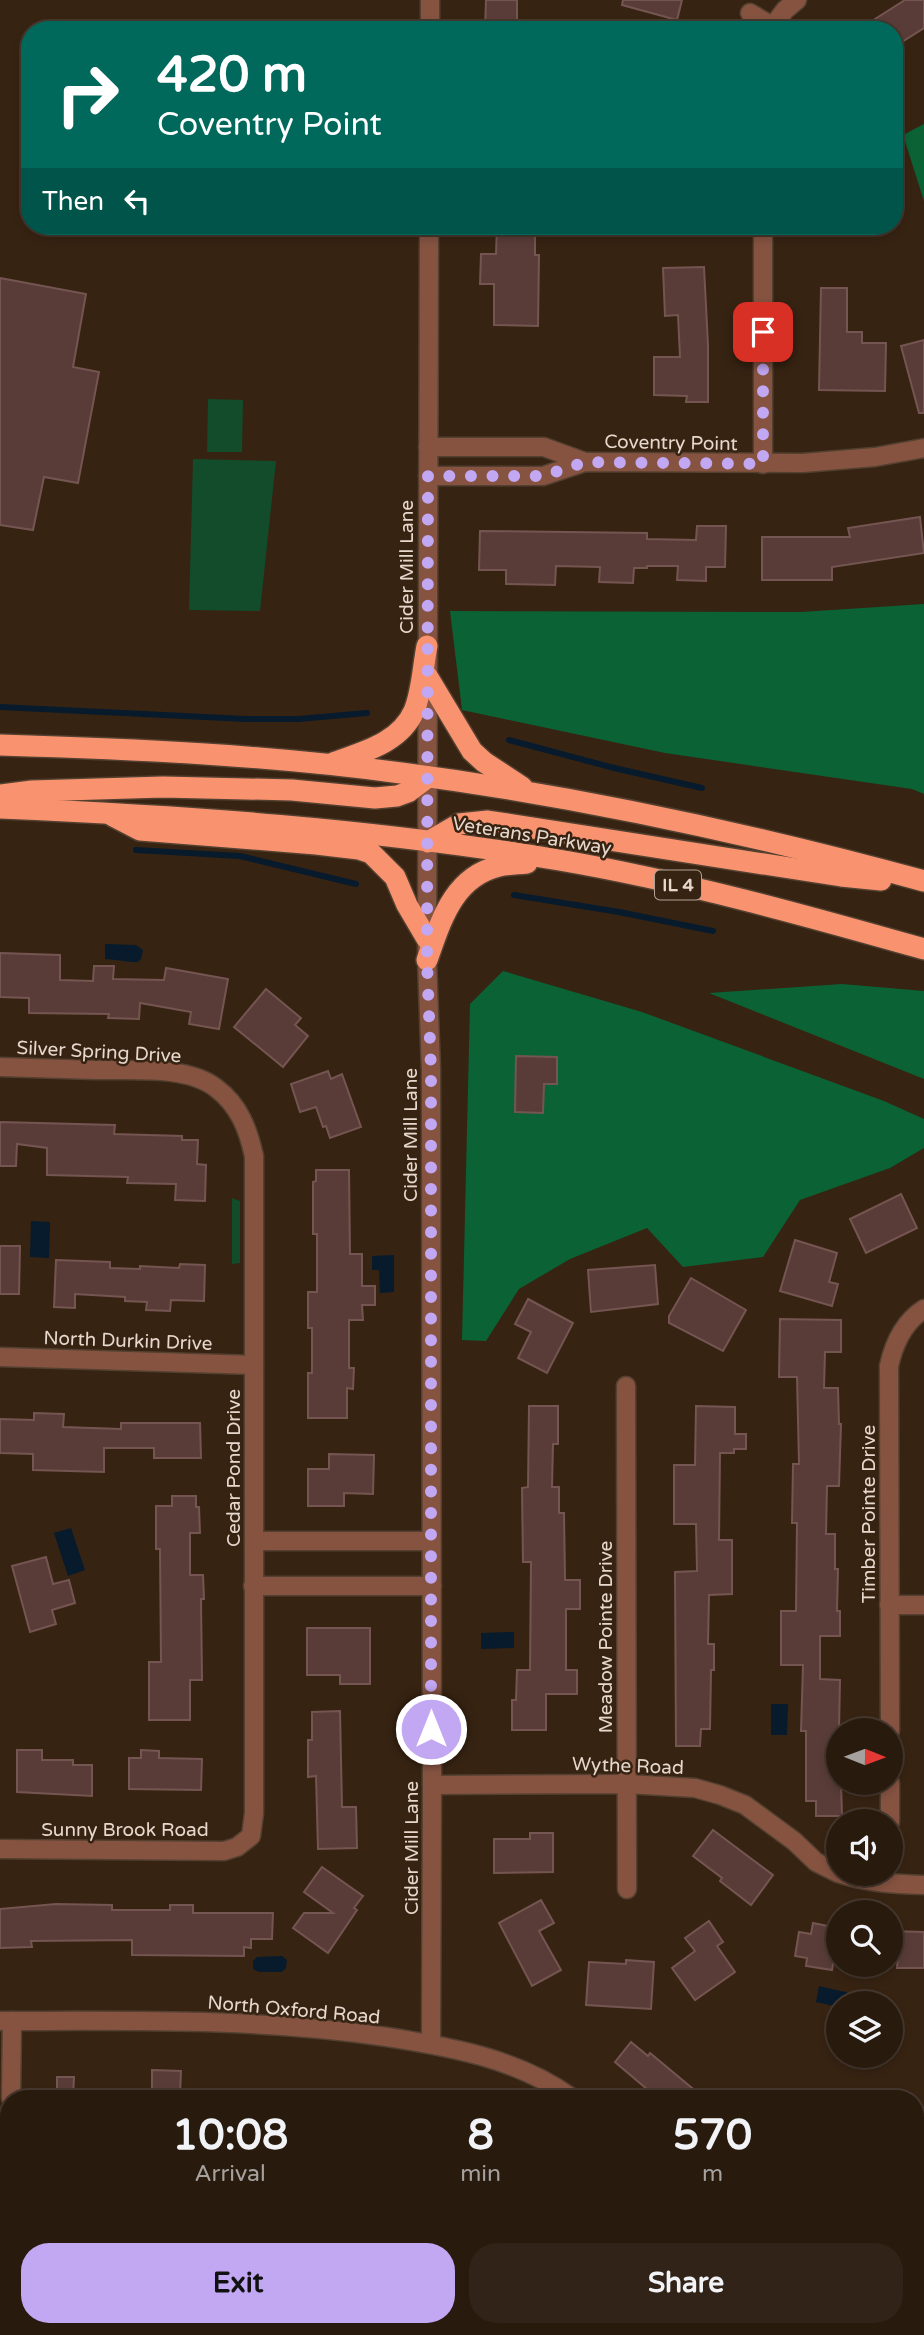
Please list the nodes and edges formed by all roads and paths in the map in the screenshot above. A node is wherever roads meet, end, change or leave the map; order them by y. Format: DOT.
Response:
graph roads {
  1 [pos="430,0"];
  2 [pos="797,0"];
  3 [pos="750,13"];
  4 [pos="430,21"];
  5 [pos="761,21"];
  6 [pos="778,21"];
  7 [pos="429,235"];
  8 [pos="763,235"];
  9 [pos="428,447"];
  10 [pos="924,448"];
  11 [pos="585,462"];
  12 [pos="763,464"];
  13 [pos="428,476"];
  14 [pos="427,646"];
  15 [pos="427,676"];
  16 [pos="0,745"];
  17 [pos="328,765"];
  18 [pos="428,776"];
  19 [pos="530,792"];
  20 [pos="0,795"];
  21 [pos="0,808"];
  22 [pos="104,812"];
  23 [pos="428,842"];
  24 [pos="558,860"];
  25 [pos="924,883"];
  26 [pos="427,949"];
  27 [pos="924,949"];
  28 [pos="0,1067"];
  29 [pos="229,1100"];
  30 [pos="924,1309"];
  31 [pos="0,1357"];
  32 [pos="254,1365"];
  33 [pos="626,1386"];
  34 [pos="254,1541"];
  35 [pos="431,1541"];
  36 [pos="254,1586"];
  37 [pos="432,1586"];
  38 [pos="889,1605"];
  39 [pos="924,1605"];
  40 [pos="890,1718"];
  41 [pos="627,1784"];
  42 [pos="432,1785"];
  43 [pos="250,1844"];
  44 [pos="0,1849"];
  45 [pos="826,1867"];
  46 [pos="903,1881"];
  47 [pos="924,1885"];
  48 [pos="627,1889"];
  49 [pos="6,2021"];
  50 [pos="430,2043"];
  51 [pos="10,2090"];
  52 [pos="561,2090"];
  1 -- 4 [label="street"];
  2 -- 6 [label="street"];
  3 -- 5 [label="street"];
  7 -- 9 [label="street, Cider Mill Lane"];
  8 -- 12 [label="street"];
  9 -- 11 [label="street, Coventry Point"];
  9 -- 13 [label="street, Cider Mill Lane"];
  10 -- 12 [label="street, Coventry Point"];
  11 -- 12 [label="street, Coventry Point"];
  11 -- 13 [label="street, Coventry Point"];
  13 -- 14 [label="street, Cider Mill Lane"];
  14 -- 15 [label="street, Cider Mill Lane"];
  14 -- 17 [label="highway"];
  15 -- 18 [label="street, Cider Mill Lane"];
  15 -- 19 [label="highway"];
  16 -- 17 [label="highway, Veterans Parkway"];
  17 -- 18 [label="highway, Veterans Parkway"];
  18 -- 19 [label="highway, Veterans Parkway"];
  18 -- 20 [label="highway"];
  18 -- 23 [label="street, Cider Mill Lane"];
  19 -- 25 [label="highway, Veterans Parkway"];
  21 -- 22 [label="highway, Veterans Parkway / IL 4"];
  22 -- 23 [label="highway, Veterans Parkway / IL 4"];
  22 -- 26 [label="highway"];
  23 -- 24 [label="highway, Veterans Parkway / IL 4"];
  23 -- 25 [label="highway"];
  23 -- 26 [label="street, Cider Mill Lane"];
  24 -- 26 [label="highway"];
  24 -- 27 [label="highway, Veterans Parkway / IL 4"];
  26 -- 35 [label="street, Cider Mill Lane"];
  28 -- 29 [label="street, Silver Spring Drive"];
  29 -- 32 [label="street, Cedar Pond Drive"];
  30 -- 38 [label="street, Timber Pointe Drive"];
  31 -- 32 [label="street, North Durkin Drive"];
  32 -- 34 [label="street, Cedar Pond Drive"];
  33 -- 41 [label="street, Meadow Pointe Drive"];
  34 -- 35 [label="street"];
  34 -- 36 [label="street, Cedar Pond Drive"];
  35 -- 37 [label="street, Cider Mill Lane"];
  36 -- 37 [label="street"];
  36 -- 43 [label="street, Cedar Pond Drive"];
  37 -- 42 [label="street, Cider Mill Lane"];
  38 -- 39 [label="street"];
  38 -- 40 [label="street, Timber Pointe Drive"];
  41 -- 42 [label="street, Wythe Road"];
  41 -- 45 [label="street, Wythe Road"];
  41 -- 48 [label="street, Meadow Pointe Drive"];
  42 -- 50 [label="street, Cider Mill Lane"];
  43 -- 44 [label="street, Sunny Brook Road"];
  46 -- 47 [label="street, Wythe Road"];
  49 -- 50 [label="street, North Oxford Road"];
  49 -- 51 [label="street"];
  50 -- 52 [label="street, North Oxford Road"];
}
